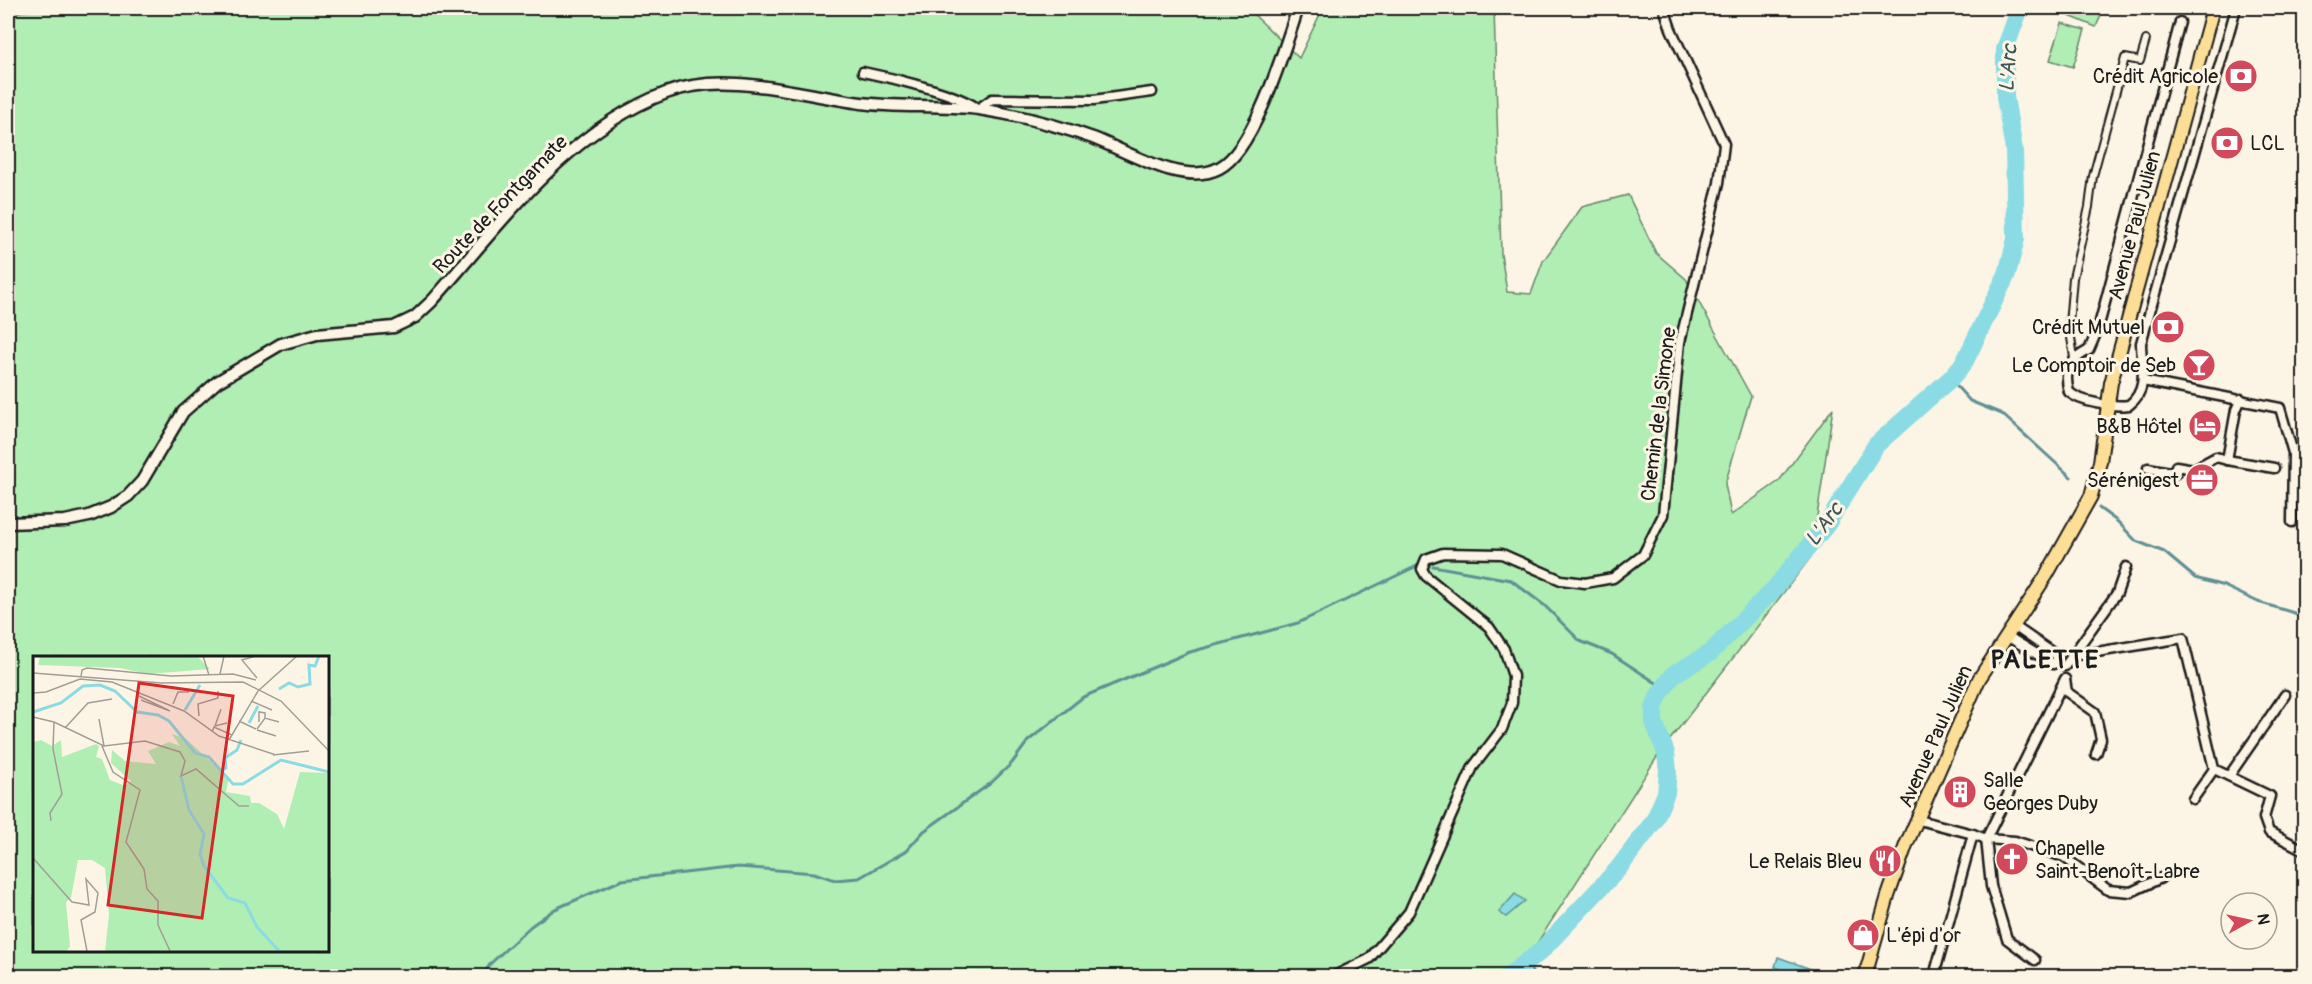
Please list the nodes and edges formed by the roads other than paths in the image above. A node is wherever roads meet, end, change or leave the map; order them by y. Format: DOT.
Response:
graph roads {
  1 [pos="1298,8"];
  2 [pos="1664,8"];
  3 [pos="2213,8"];
  4 [pos="2236,8"];
  5 [pos="2180,22"];
  6 [pos="2146,40"];
  7 [pos="863,72"];
  8 [pos="1152,92"];
  9 [pos="978,109"];
  10 [pos="2074,358"];
  11 [pos="2143,381"];
  12 [pos="2241,399"];
  13 [pos="2107,403"];
  14 [pos="2228,460"];
  15 [pos="2148,468"];
  16 [pos="2274,468"];
  17 [pos="2292,522"];
  18 [pos="8,523"];
  19 [pos="2126,567"];
  20 [pos="2011,631"];
  21 [pos="2072,656"];
  22 [pos="2061,664"];
  23 [pos="2064,679"];
  24 [pos="2285,695"];
  25 [pos="2096,754"];
  26 [pos="2214,770"];
  27 [pos="2229,776"];
  28 [pos="2193,799"];
  29 [pos="1919,820"];
  30 [pos="1973,834"];
  31 [pos="1986,839"];
  32 [pos="2304,850"];
  33 [pos="2161,879"];
  34 [pos="2035,960"];
  35 [pos="1334,976"];
  36 [pos="1865,976"];
  37 [pos="1934,976"];
  1 -- 9 [label="street, Route de Fontgamate"];
  2 -- 35 [label="street, Chemin de la Simone"];
  3 -- 13 [label="main road, Avenue Paul Julien"];
  4 -- 11 [label="street"];
  5 -- 10 [label="street"];
  6 -- 10 [label="street"];
  7 -- 9 [label="street"];
  8 -- 9 [label="street"];
  9 -- 18 [label="street, Route de Fontgamate"];
  10 -- 13 [label="street"];
  11 -- 12 [label="street"];
  11 -- 13 [label="street"];
  12 -- 14 [label="street"];
  12 -- 17 [label="street"];
  13 -- 20 [label="main road, Avenue Paul Julien"];
  14 -- 15 [label="street"];
  14 -- 16 [label="street"];
  19 -- 21 [label="street"];
  20 -- 22 [label="street"];
  20 -- 29 [label="main road, Avenue Paul Julien"];
  21 -- 22 [label="street"];
  21 -- 26 [label="street"];
  22 -- 23 [label="street"];
  23 -- 25 [label="street"];
  23 -- 31 [label="street"];
  24 -- 27 [label="street"];
  26 -- 27 [label="street"];
  26 -- 28 [label="street"];
  27 -- 32 [label="street"];
  29 -- 30 [label="street"];
  29 -- 36 [label="main road, Avenue Paul Julien"];
  30 -- 31 [label="street"];
  30 -- 37 [label="street"];
  31 -- 33 [label="street"];
  31 -- 34 [label="street"];
}
